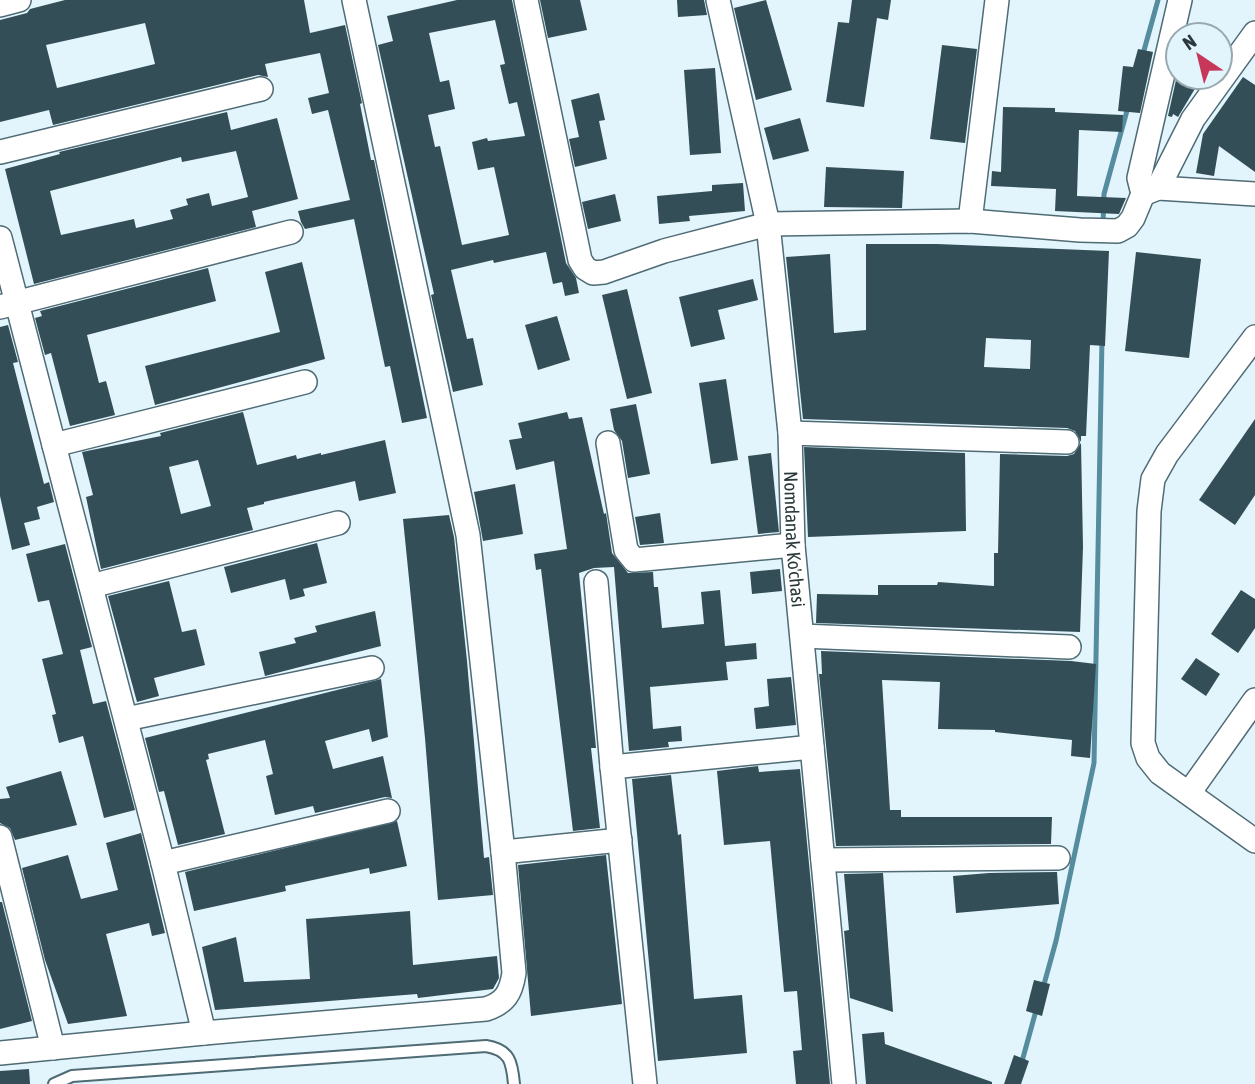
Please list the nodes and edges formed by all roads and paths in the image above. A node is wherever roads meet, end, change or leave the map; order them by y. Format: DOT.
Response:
graph roads {
  1 [pos="19,0"];
  2 [pos="354,0"];
  3 [pos="526,0"];
  4 [pos="718,0"];
  5 [pos="997,0"];
  6 [pos="1180,0"];
  7 [pos="0,5"];
  8 [pos="1255,33"];
  9 [pos="261,89"];
  10 [pos="0,152"];
  11 [pos="1150,191"];
  12 [pos="1255,194"];
  13 [pos="970,221"];
  14 [pos="768,224"];
  15 [pos="291,232"];
  16 [pos="0,238"];
  17 [pos="8,305"];
  18 [pos="1255,337"];
  19 [pos="305,382"];
  20 [pos="790,433"];
  21 [pos="1067,442"];
  22 [pos="608,443"];
  23 [pos="54,444"];
  24 [pos="338,523"];
  25 [pos="793,545"];
  26 [pos="596,582"];
  27 [pos="91,586"];
  28 [pos="802,636"];
  29 [pos="1069,647"];
  30 [pos="372,668"];
  31 [pos="1255,700"];
  32 [pos="125,719"];
  33 [pos="812,747"];
  34 [pos="612,767"];
  35 [pos="1189,793"];
  36 [pos="388,811"];
  37 [pos="1252,831"];
  38 [pos="0,837"];
  39 [pos="620,840"];
  40 [pos="503,852"];
  41 [pos="1058,858"];
  42 [pos="823,860"];
  43 [pos="163,863"];
  44 [pos="204,1033"];
  45 [pos="53,1048"];
  46 [pos="0,1054"];
  47 [pos="54,1084"];
  48 [pos="513,1084"];
  49 [pos="645,1084"];
  50 [pos="844,1084"];
  1 -- 7 [label="street"];
  2 -- 40 [label="street"];
  3 -- 14 [label="street"];
  4 -- 14 [label="street, Nomdanak Ko'chasi"];
  5 -- 13 [label="street"];
  6 -- 11 [label="street"];
  8 -- 11 [label="street"];
  9 -- 10 [label="street"];
  11 -- 12 [label="street"];
  11 -- 13 [label="street"];
  13 -- 14 [label="street"];
  14 -- 20 [label="street, Nomdanak Ko'chasi"];
  15 -- 17 [label="street"];
  16 -- 17 [label="street"];
  17 -- 23 [label="street"];
  18 -- 35 [label="street"];
  19 -- 23 [label="street"];
  20 -- 21 [label="street"];
  20 -- 25 [label="street, Nomdanak Ko'chasi"];
  22 -- 25 [label="street"];
  23 -- 27 [label="street"];
  24 -- 27 [label="street"];
  25 -- 28 [label="street, Nomdanak Ko'chasi"];
  26 -- 34 [label="street"];
  27 -- 32 [label="street"];
  28 -- 29 [label="street"];
  28 -- 33 [label="street, Nomdanak Ko'chasi"];
  30 -- 32 [label="street"];
  31 -- 35 [label="street"];
  32 -- 43 [label="street"];
  33 -- 34 [label="street"];
  33 -- 42 [label="street, Nomdanak Ko'chasi"];
  34 -- 39 [label="street"];
  35 -- 37 [label="street"];
  36 -- 43 [label="street"];
  38 -- 45 [label="street"];
  39 -- 40 [label="street"];
  39 -- 49 [label="street"];
  40 -- 44 [label="street"];
  41 -- 42 [label="street"];
  42 -- 50 [label="street, Nomdanak Ko'chasi"];
  43 -- 44 [label="street"];
  44 -- 45 [label="street"];
  45 -- 46 [label="street"];
  47 -- 48 [label="lane"];
}
